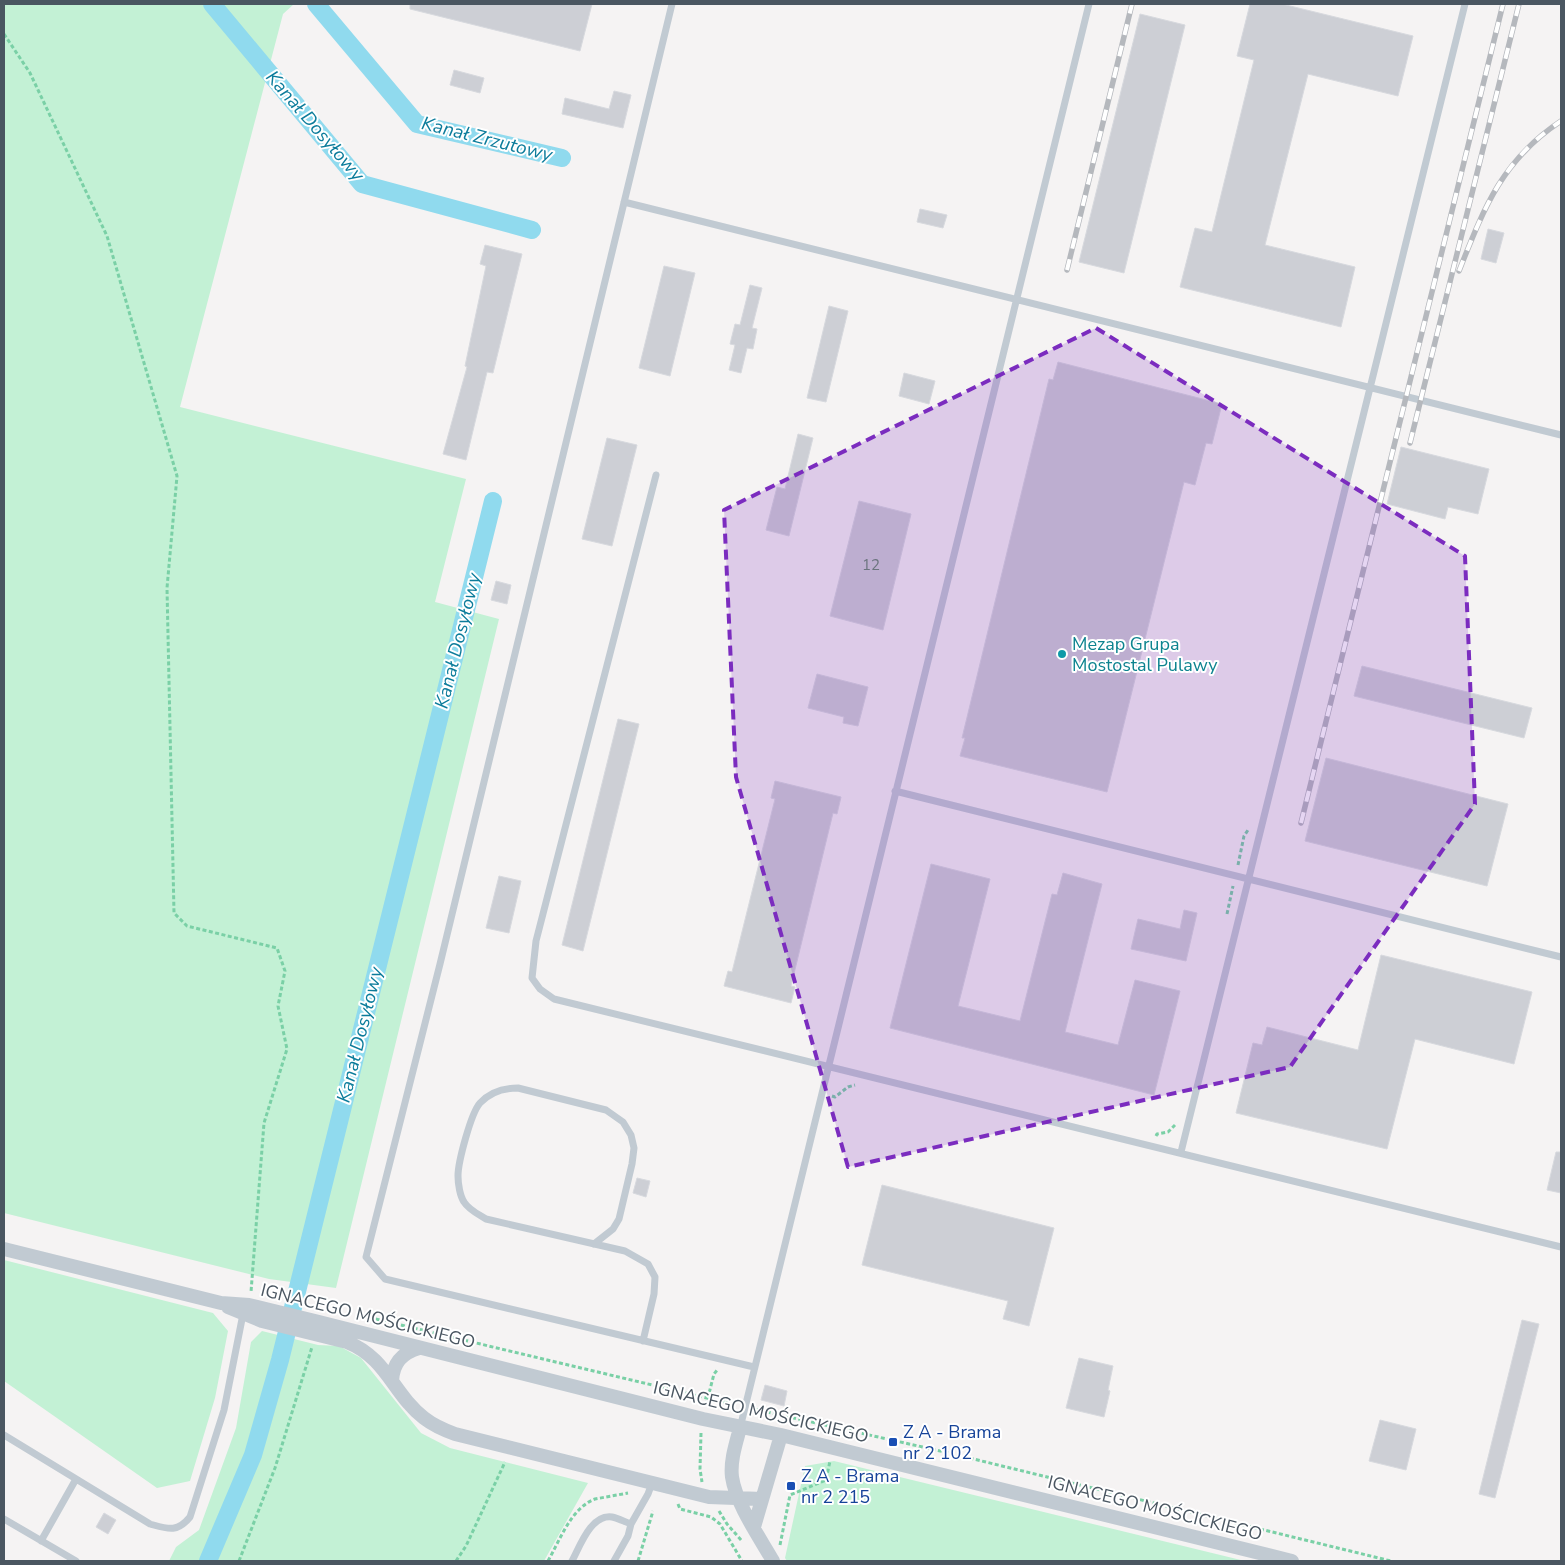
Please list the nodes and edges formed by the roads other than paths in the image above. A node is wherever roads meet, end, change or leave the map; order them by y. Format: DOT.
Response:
graph roads {
  1 [pos="672,4"];
  2 [pos="1089,4"];
  3 [pos="1465,4"];
  4 [pos="624,202"];
  5 [pos="1016,300"];
  6 [pos="1370,387"];
  7 [pos="1561,435"];
  8 [pos="656,475"];
  9 [pos="895,791"];
  10 [pos="1249,879"];
  11 [pos="1561,957"];
  12 [pos="827,1066"];
  13 [pos="1181,1152"];
  14 [pos="594,1244"];
  15 [pos="1561,1247"];
  16 [pos="4,1249"];
  17 [pos="246,1310"];
  18 [pos="314,1329"];
  19 [pos="643,1341"];
  20 [pos="419,1348"];
  21 [pos="754,1367"];
  22 [pos="392,1381"];
  23 [pos="740,1428"];
  24 [pos="4,1435"];
  25 [pos="781,1435"];
  26 [pos="76,1479"];
  27 [pos="652,1482"];
  28 [pos="739,1500"];
  29 [pos="762,1500"];
  30 [pos="4,1519"];
  31 [pos="631,1524"];
  32 [pos="754,1527"];
  33 [pos="41,1541"];
  34 [pos="772,1560"];
  35 [pos="76,1561"];
  36 [pos="572,1561"];
  37 [pos="614,1561"];
  38 [pos="1292,1561"];
  1 -- 4 [label="lane"];
  2 -- 5 [label="lane"];
  3 -- 6 [label="lane"];
  4 -- 5 [label="lane"];
  4 -- 19 [label="lane"];
  5 -- 6 [label="lane"];
  5 -- 9 [label="lane"];
  6 -- 7 [label="lane"];
  6 -- 10 [label="lane"];
  8 -- 12 [label="lane"];
  9 -- 10 [label="lane"];
  9 -- 12 [label="lane"];
  10 -- 11 [label="lane"];
  10 -- 13 [label="lane"];
  12 -- 13 [label="lane"];
  12 -- 21 [label="lane"];
  13 -- 15 [label="lane"];
  14 -- 14 [label="lane"];
  14 -- 19 [label="lane"];
  16 -- 17 [label="street, IGNACEGO MOŚCICKIEGO"];
  17 -- 18 [label="street, IGNACEGO MOŚCICKIEGO"];
  17 -- 26 [label="lane"];
  18 -- 20 [label="street, IGNACEGO MOŚCICKIEGO"];
  18 -- 22 [label="street, IGNACEGO MOŚCICKIEGO"];
  19 -- 21 [label="lane"];
  20 -- 22 [label="street"];
  20 -- 23 [label="street, IGNACEGO MOŚCICKIEGO"];
  21 -- 23 [label="lane"];
  22 -- 27 [label="street, IGNACEGO MOŚCICKIEGO"];
  23 -- 25 [label="street, IGNACEGO MOŚCICKIEGO"];
  23 -- 28 [label="street"];
  24 -- 26 [label="lane"];
  25 -- 29 [label="street"];
  25 -- 38 [label="street, IGNACEGO MOŚCICKIEGO"];
  26 -- 33 [label="lane"];
  27 -- 28 [label="street, IGNACEGO MOŚCICKIEGO"];
  27 -- 31 [label="lane"];
  28 -- 29 [label="street, IGNACEGO MOŚCICKIEGO"];
  28 -- 32 [label="street"];
  29 -- 32 [label="street"];
  30 -- 33 [label="lane"];
  31 -- 36 [label="lane"];
  31 -- 37 [label="lane"];
  32 -- 34 [label="street"];
  33 -- 35 [label="lane"];
}
